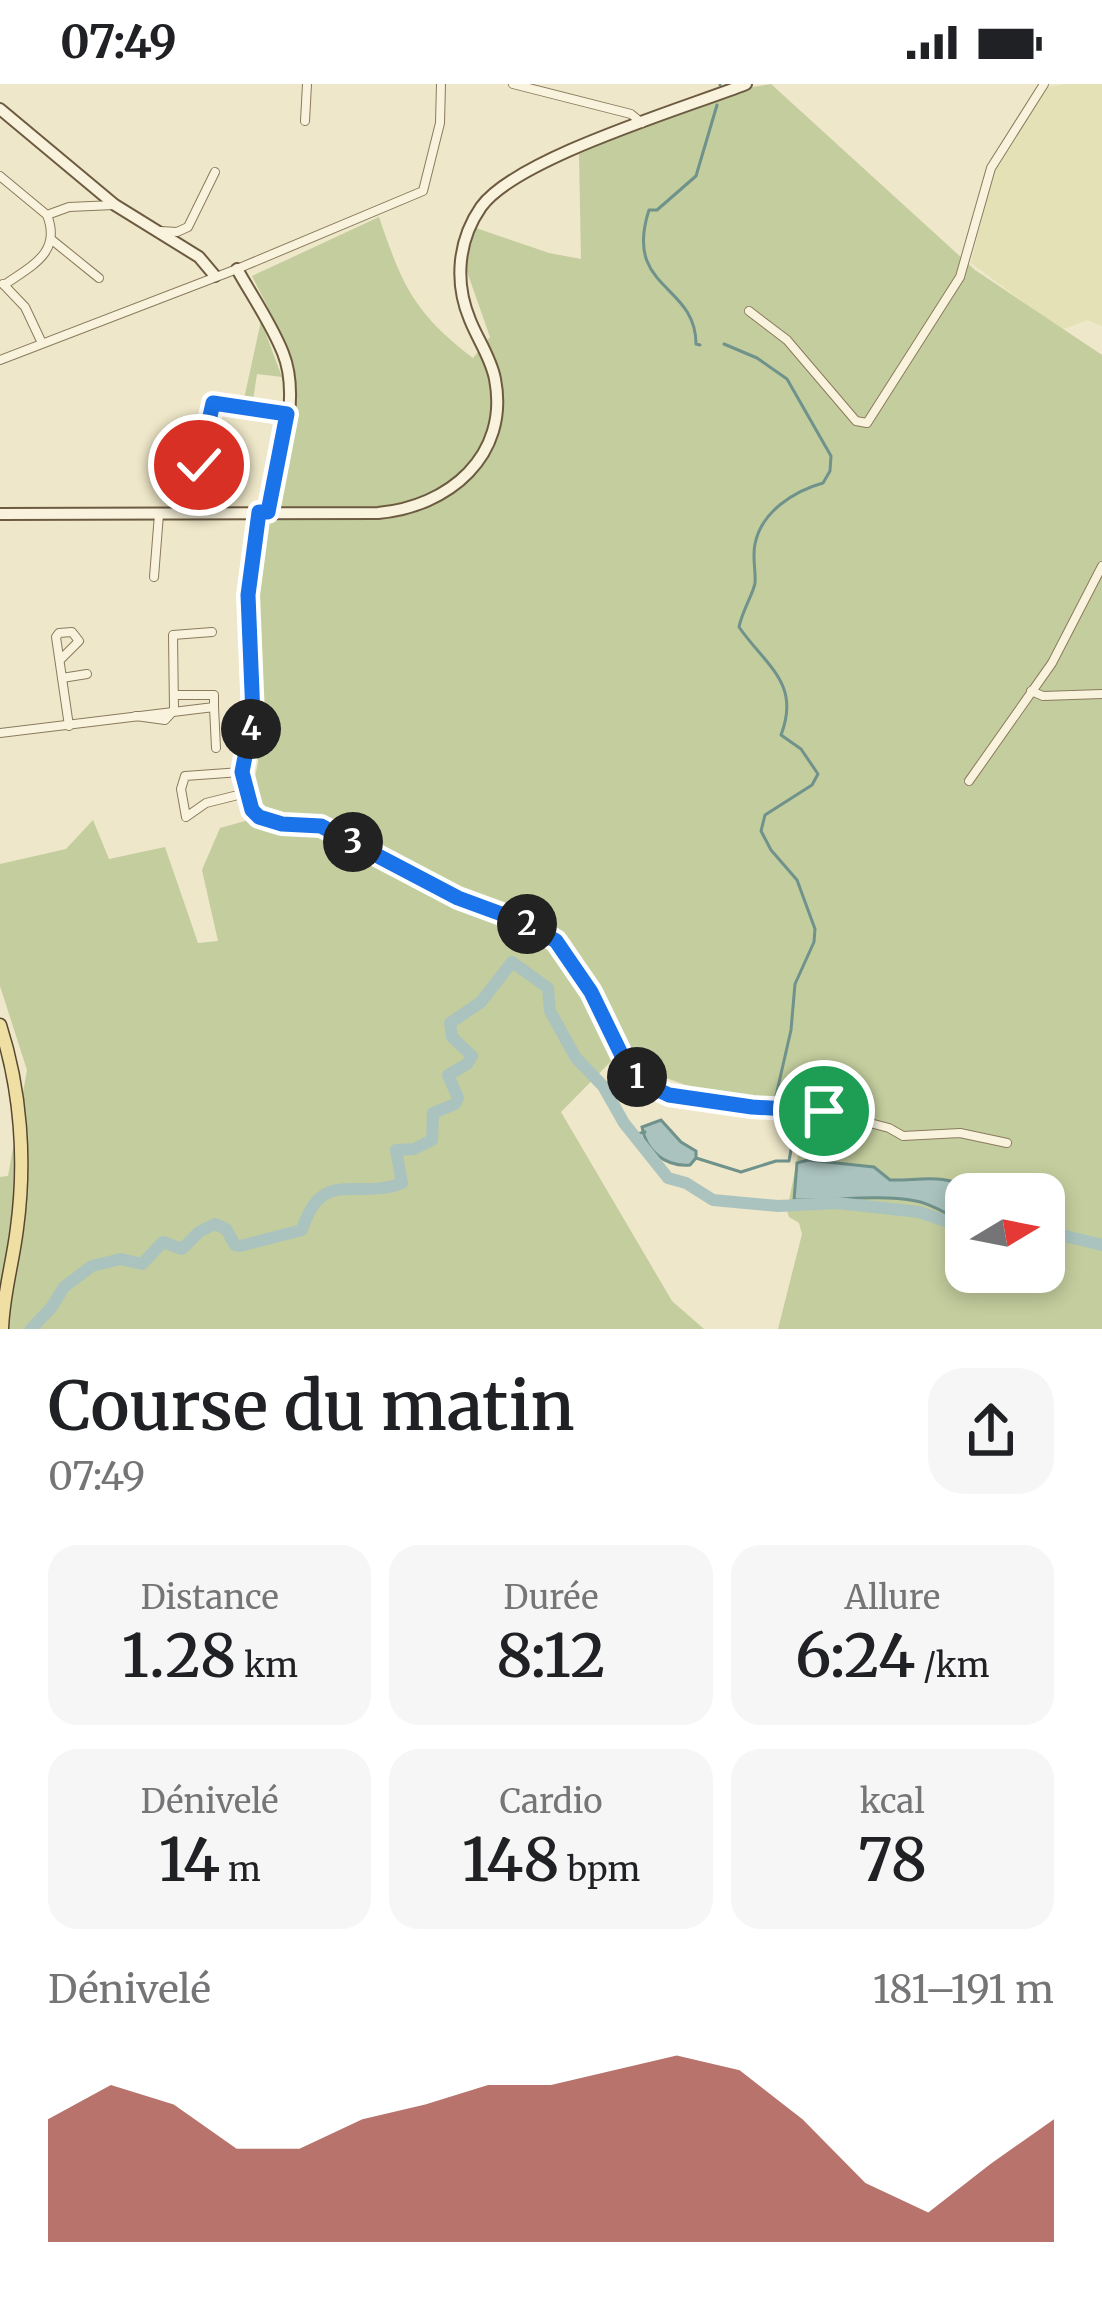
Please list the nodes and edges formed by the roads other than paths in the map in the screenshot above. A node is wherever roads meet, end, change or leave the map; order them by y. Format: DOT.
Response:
graph roads {
  1 [pos="307,84"];
  2 [pos="441,84"];
  3 [pos="513,84"];
  4 [pos="746,84"];
  5 [pos="1044,84"];
  6 [pos="0,109"];
  7 [pos="305,121"];
  8 [pos="643,124"];
  9 [pos="215,172"];
  10 [pos="0,177"];
  11 [pos="97,189"];
  12 [pos="86,205"];
  13 [pos="115,205"];
  14 [pos="47,215"];
  15 [pos="153,231"];
  16 [pos="52,240"];
  17 [pos="237,269"];
  18 [pos="215,276"];
  19 [pos="100,278"];
  20 [pos="2,283"];
  21 [pos="748,311"];
  22 [pos="40,341"];
  23 [pos="0,360"];
  24 [pos="287,414"];
  25 [pos="199,465"];
  26 [pos="264,512"];
  27 [pos="0,514"];
  28 [pos="159,514"];
  29 [pos="1102,566"];
  30 [pos="154,577"];
  31 [pos="212,632"];
  32 [pos="60,660"];
  33 [pos="88,674"];
  34 [pos="62,678"];
  35 [pos="1031,692"];
  36 [pos="1102,694"];
  37 [pos="177,695"];
  38 [pos="214,706"];
  39 [pos="174,710"];
  40 [pos="69,726"];
  41 [pos="0,733"];
  42 [pos="216,748"];
  43 [pos="242,772"];
  44 [pos="969,781"];
  45 [pos="245,793"];
  46 [pos="0,1025"];
  47 [pos="1007,1143"];
  48 [pos="2,1329"];
  1 -- 7 [label="street"];
  2 -- 17 [label="street"];
  3 -- 8 [label="street"];
  4 -- 8 [label="main road"];
  5 -- 21 [label="street"];
  6 -- 11 [label="main road"];
  8 -- 26 [label="main road"];
  9 -- 15 [label="street"];
  10 -- 14 [label="street"];
  11 -- 12 [label="street"];
  11 -- 13 [label="main road"];
  12 -- 13 [label="street"];
  12 -- 14 [label="street"];
  13 -- 15 [label="main road"];
  14 -- 16 [label="street"];
  15 -- 18 [label="main road"];
  16 -- 19 [label="street"];
  16 -- 20 [label="street"];
  17 -- 18 [label="street"];
  17 -- 24 [label="main road"];
  18 -- 22 [label="street"];
  20 -- 22 [label="street"];
  22 -- 23 [label="street"];
  24 -- 25 [label="street"];
  24 -- 26 [label="main road"];
  26 -- 28 [label="main road"];
  26 -- 43 [label="street"];
  27 -- 28 [label="main road"];
  28 -- 30 [label="street"];
  29 -- 35 [label="street"];
  31 -- 37 [label="street"];
  32 -- 34 [label="street"];
  33 -- 34 [label="street"];
  34 -- 40 [label="street"];
  35 -- 36 [label="street"];
  35 -- 44 [label="street"];
  37 -- 38 [label="street"];
  37 -- 39 [label="street"];
  38 -- 39 [label="street"];
  38 -- 42 [label="street"];
  39 -- 40 [label="street"];
  40 -- 41 [label="street"];
  43 -- 45 [label="street"];
  43 -- 45 [label="street"];
  45 -- 47 [label="street"];
  46 -- 48 [label="main road"];
}
